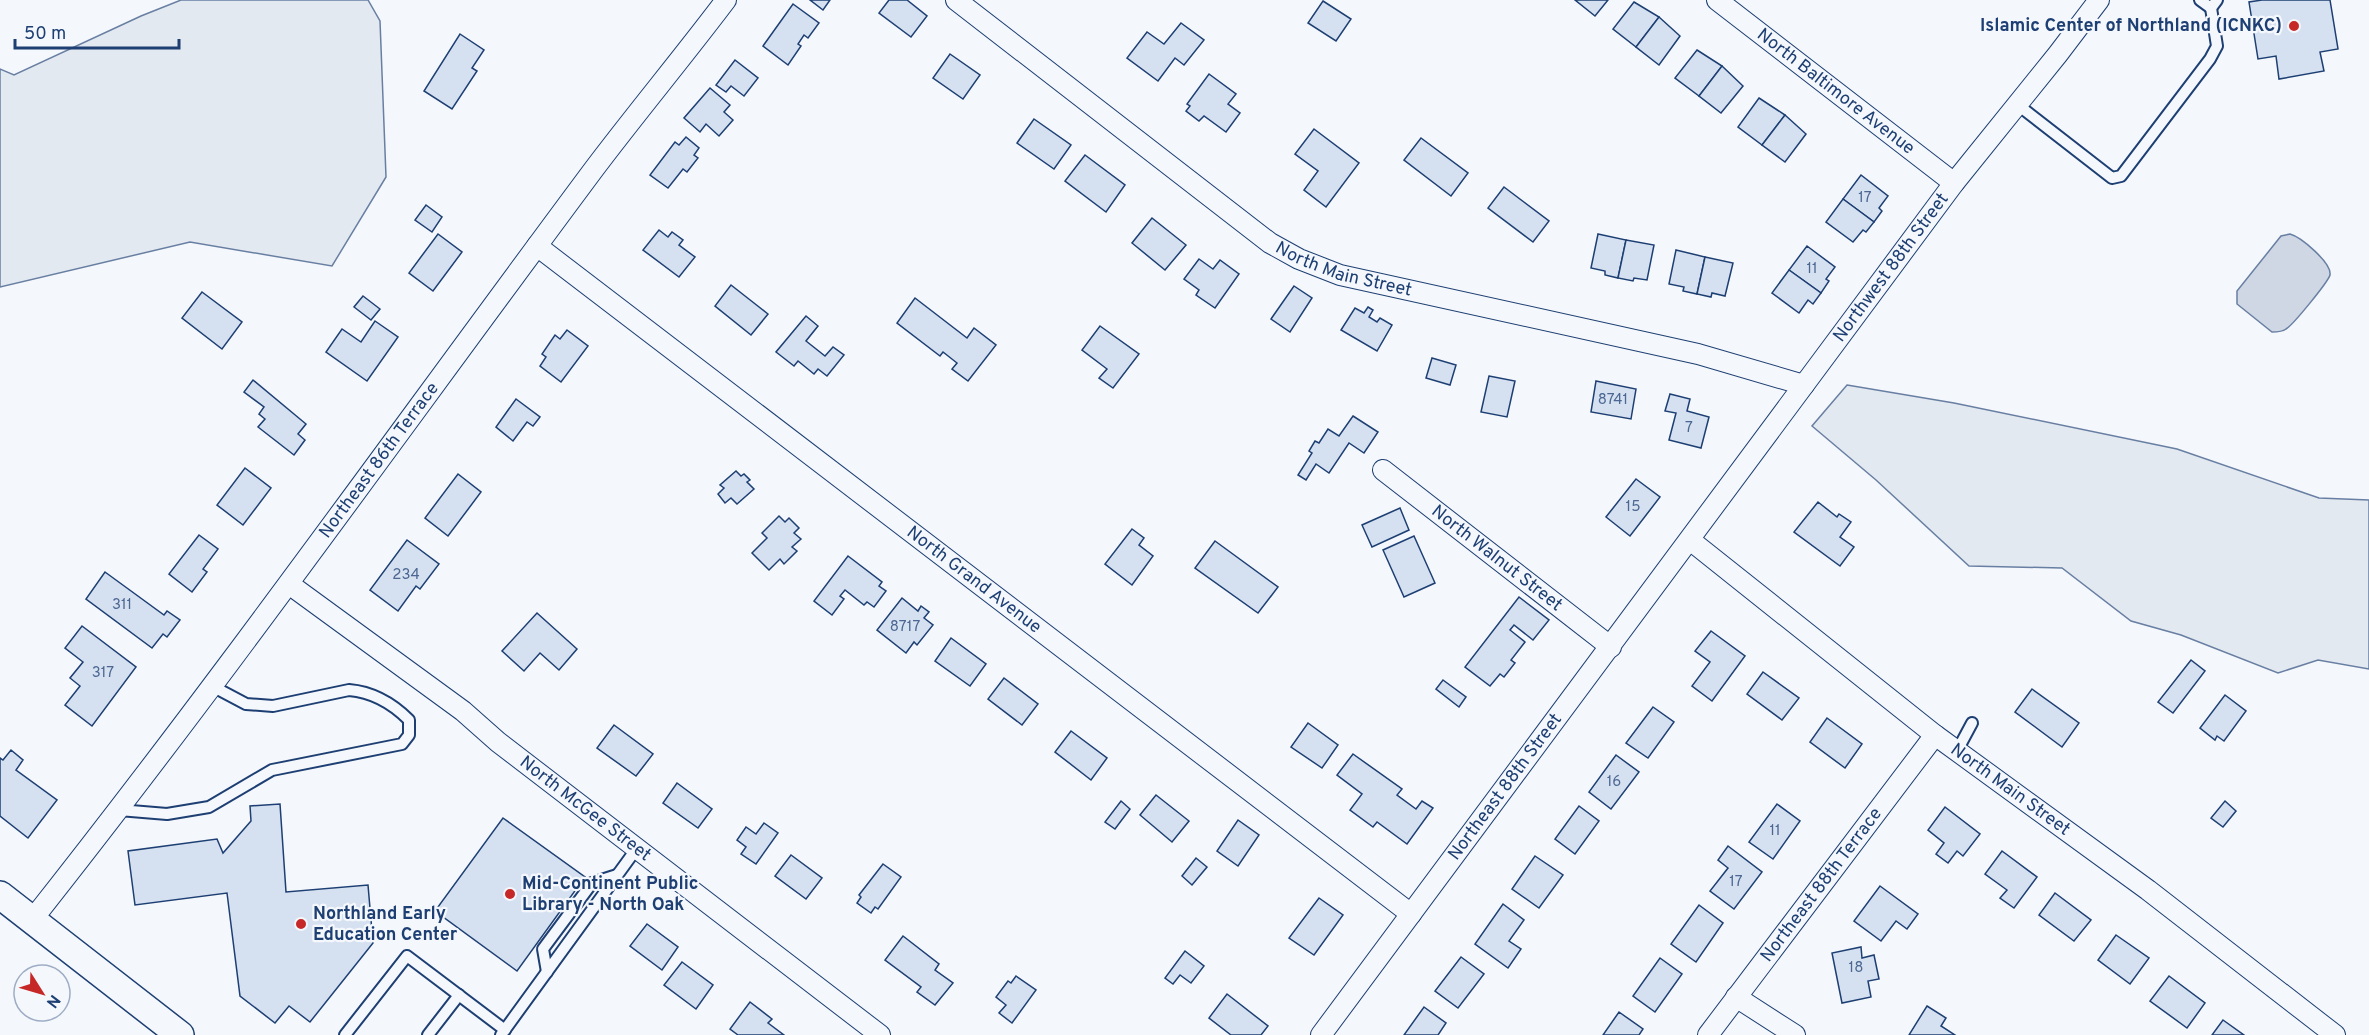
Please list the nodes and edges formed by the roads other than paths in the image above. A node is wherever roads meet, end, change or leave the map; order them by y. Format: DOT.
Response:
graph roads {
  1 [pos="726,0"];
  2 [pos="956,0"];
  3 [pos="1717,0"];
  4 [pos="2099,0"];
  5 [pos="2200,0"];
  6 [pos="2214,4"];
  7 [pos="2018,105"];
  8 [pos="1954,183"];
  9 [pos="537,246"];
  10 [pos="1804,385"];
  11 [pos="1383,470"];
  12 [pos="1690,540"];
  13 [pos="289,584"];
  14 [pos="1611,646"];
  15 [pos="212,686"];
  16 [pos="1972,723"];
  17 [pos="1935,735"];
  18 [pos="1957,751"];
  19 [pos="119,810"];
  20 [pos="637,848"];
  21 [pos="617,875"];
  22 [pos="0,895"];
  23 [pos="1411,914"];
  24 [pos="32,920"];
  25 [pos="547,972"];
  26 [pos="459,996"];
  27 [pos="1736,997"];
  28 [pos="503,1033"];
  29 [pos="180,1035"];
  30 [pos="345,1035"];
  31 [pos="428,1035"];
  32 [pos="880,1035"];
  33 [pos="1321,1035"];
  34 [pos="1708,1035"];
  35 [pos="1795,1035"];
  36 [pos="2335,1035"];
  1 -- 9 [label="street, Northeast 86th Terrace"];
  2 -- 10 [label="street, North Main Street"];
  3 -- 8 [label="street, North Baltimore Avenue"];
  4 -- 7 [label="street, Northwest 88th Street"];
  5 -- 6 [label="lane"];
  6 -- 7 [label="lane"];
  7 -- 8 [label="street, Northwest 88th Street"];
  8 -- 10 [label="street, Northwest 88th Street"];
  9 -- 13 [label="street, Northeast 86th Terrace"];
  9 -- 23 [label="street, North Grand Avenue"];
  10 -- 12 [label="street, Northwest 88th Street"];
  11 -- 14 [label="street, North Walnut Street"];
  12 -- 14 [label="street, Northeast 88th Street"];
  12 -- 17 [label="street, North Main Street"];
  13 -- 15 [label="street, Northeast 86th Terrace"];
  13 -- 20 [label="street, North McGee Street"];
  14 -- 23 [label="street, Northeast 88th Street"];
  15 -- 19 [label="street, Northeast 86th Terrace"];
  15 -- 19 [label="lane"];
  16 -- 18 [label="lane"];
  17 -- 18 [label="street, North Main Street"];
  17 -- 27 [label="street, Northeast 88th Terrace"];
  18 -- 36 [label="street, North Main Street"];
  19 -- 24 [label="street, Northeast 86th Terrace"];
  20 -- 21 [label="lane"];
  20 -- 32 [label="street, North McGee Street"];
  21 -- 25 [label="lane"];
  21 -- 25 [label="lane"];
  22 -- 24 [label="main road"];
  23 -- 33 [label="street, Northeast 88th Street"];
  24 -- 29 [label="main road"];
  25 -- 28 [label="lane"];
  26 -- 28 [label="lane"];
  26 -- 30 [label="lane"];
  26 -- 31 [label="lane"];
  27 -- 34 [label="street, Northeast 88th Terrace"];
  27 -- 35 [label="street"];
}
